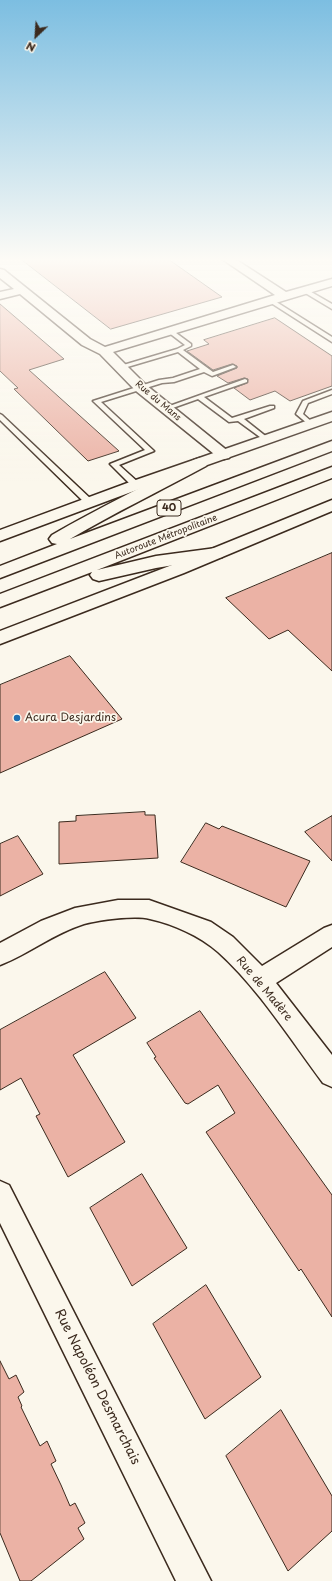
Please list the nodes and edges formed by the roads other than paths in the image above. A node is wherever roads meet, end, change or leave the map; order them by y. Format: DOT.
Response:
graph roads {
  1 [pos="75,333"];
  2 [pos="164,333"];
  3 [pos="172,333"];
  4 [pos="321,333"];
  5 [pos="332,340"];
  6 [pos="179,350"];
  7 [pos="104,351"];
  8 [pos="122,367"];
  9 [pos="233,367"];
  10 [pos="206,370"];
  11 [pos="245,382"];
  12 [pos="141,388"];
  13 [pos="332,392"];
  14 [pos="199,397"];
  15 [pos="272,407"];
  16 [pos="167,408"];
  17 [pos="0,416"];
  18 [pos="332,416"];
  19 [pos="239,418"];
  20 [pos="310,423"];
  21 [pos="266,439"];
  22 [pos="332,446"];
  23 [pos="224,455"];
  24 [pos="200,463"];
  25 [pos="332,472"];
  26 [pos="136,485"];
  27 [pos="89,502"];
  28 [pos="332,505"];
  29 [pos="0,536"];
  30 [pos="216,554"];
  31 [pos="3,571"];
  32 [pos="27,591"];
  33 [pos="0,601"];
  34 [pos="0,638"];
  35 [pos="332,936"];
  36 [pos="0,955"];
  37 [pos="260,980"];
  38 [pos="332,1075"];
  39 [pos="0,1194"];
  40 [pos="194,1581"];
  1 -- 7 [label="street, Rue du Mans"];
  2 -- 7 [label="street"];
  3 -- 6 [label="lane"];
  4 -- 5 [label="lane"];
  6 -- 8 [label="lane"];
  6 -- 10 [label="lane"];
  7 -- 8 [label="street, Rue du Mans"];
  8 -- 12 [label="street, Rue du Mans"];
  9 -- 10 [label="lane"];
  10 -- 12 [label="lane"];
  11 -- 14 [label="lane"];
  12 -- 16 [label="street, Rue du Mans"];
  12 -- 26 [label="lane"];
  13 -- 20 [label="lane"];
  14 -- 16 [label="lane"];
  14 -- 19 [label="lane"];
  15 -- 19 [label="lane"];
  16 -- 23 [label="street, Rue du Mans"];
  17 -- 27 [label="lane"];
  18 -- 20 [label="main road"];
  19 -- 21 [label="lane"];
  20 -- 21 [label="main road"];
  21 -- 23 [label="main road"];
  22 -- 31 [label="main road, 40"];
  23 -- 24 [label="main road"];
  24 -- 26 [label="main road"];
  24 -- 31 [label="main road"];
  25 -- 32 [label="main road, Autoroute Métropolitaine / 40"];
  26 -- 27 [label="main road"];
  27 -- 29 [label="main road"];
  28 -- 30 [label="main road"];
  30 -- 32 [label="main road"];
  30 -- 34 [label="main road"];
  32 -- 33 [label="main road, Autoroute Métropolitaine / 40"];
  35 -- 37 [label="street"];
  36 -- 37 [label="street, Rue de Madère"];
  37 -- 38 [label="street, Rue de Madère"];
  39 -- 40 [label="street, Rue Napoléon Desmarchais"];
}
